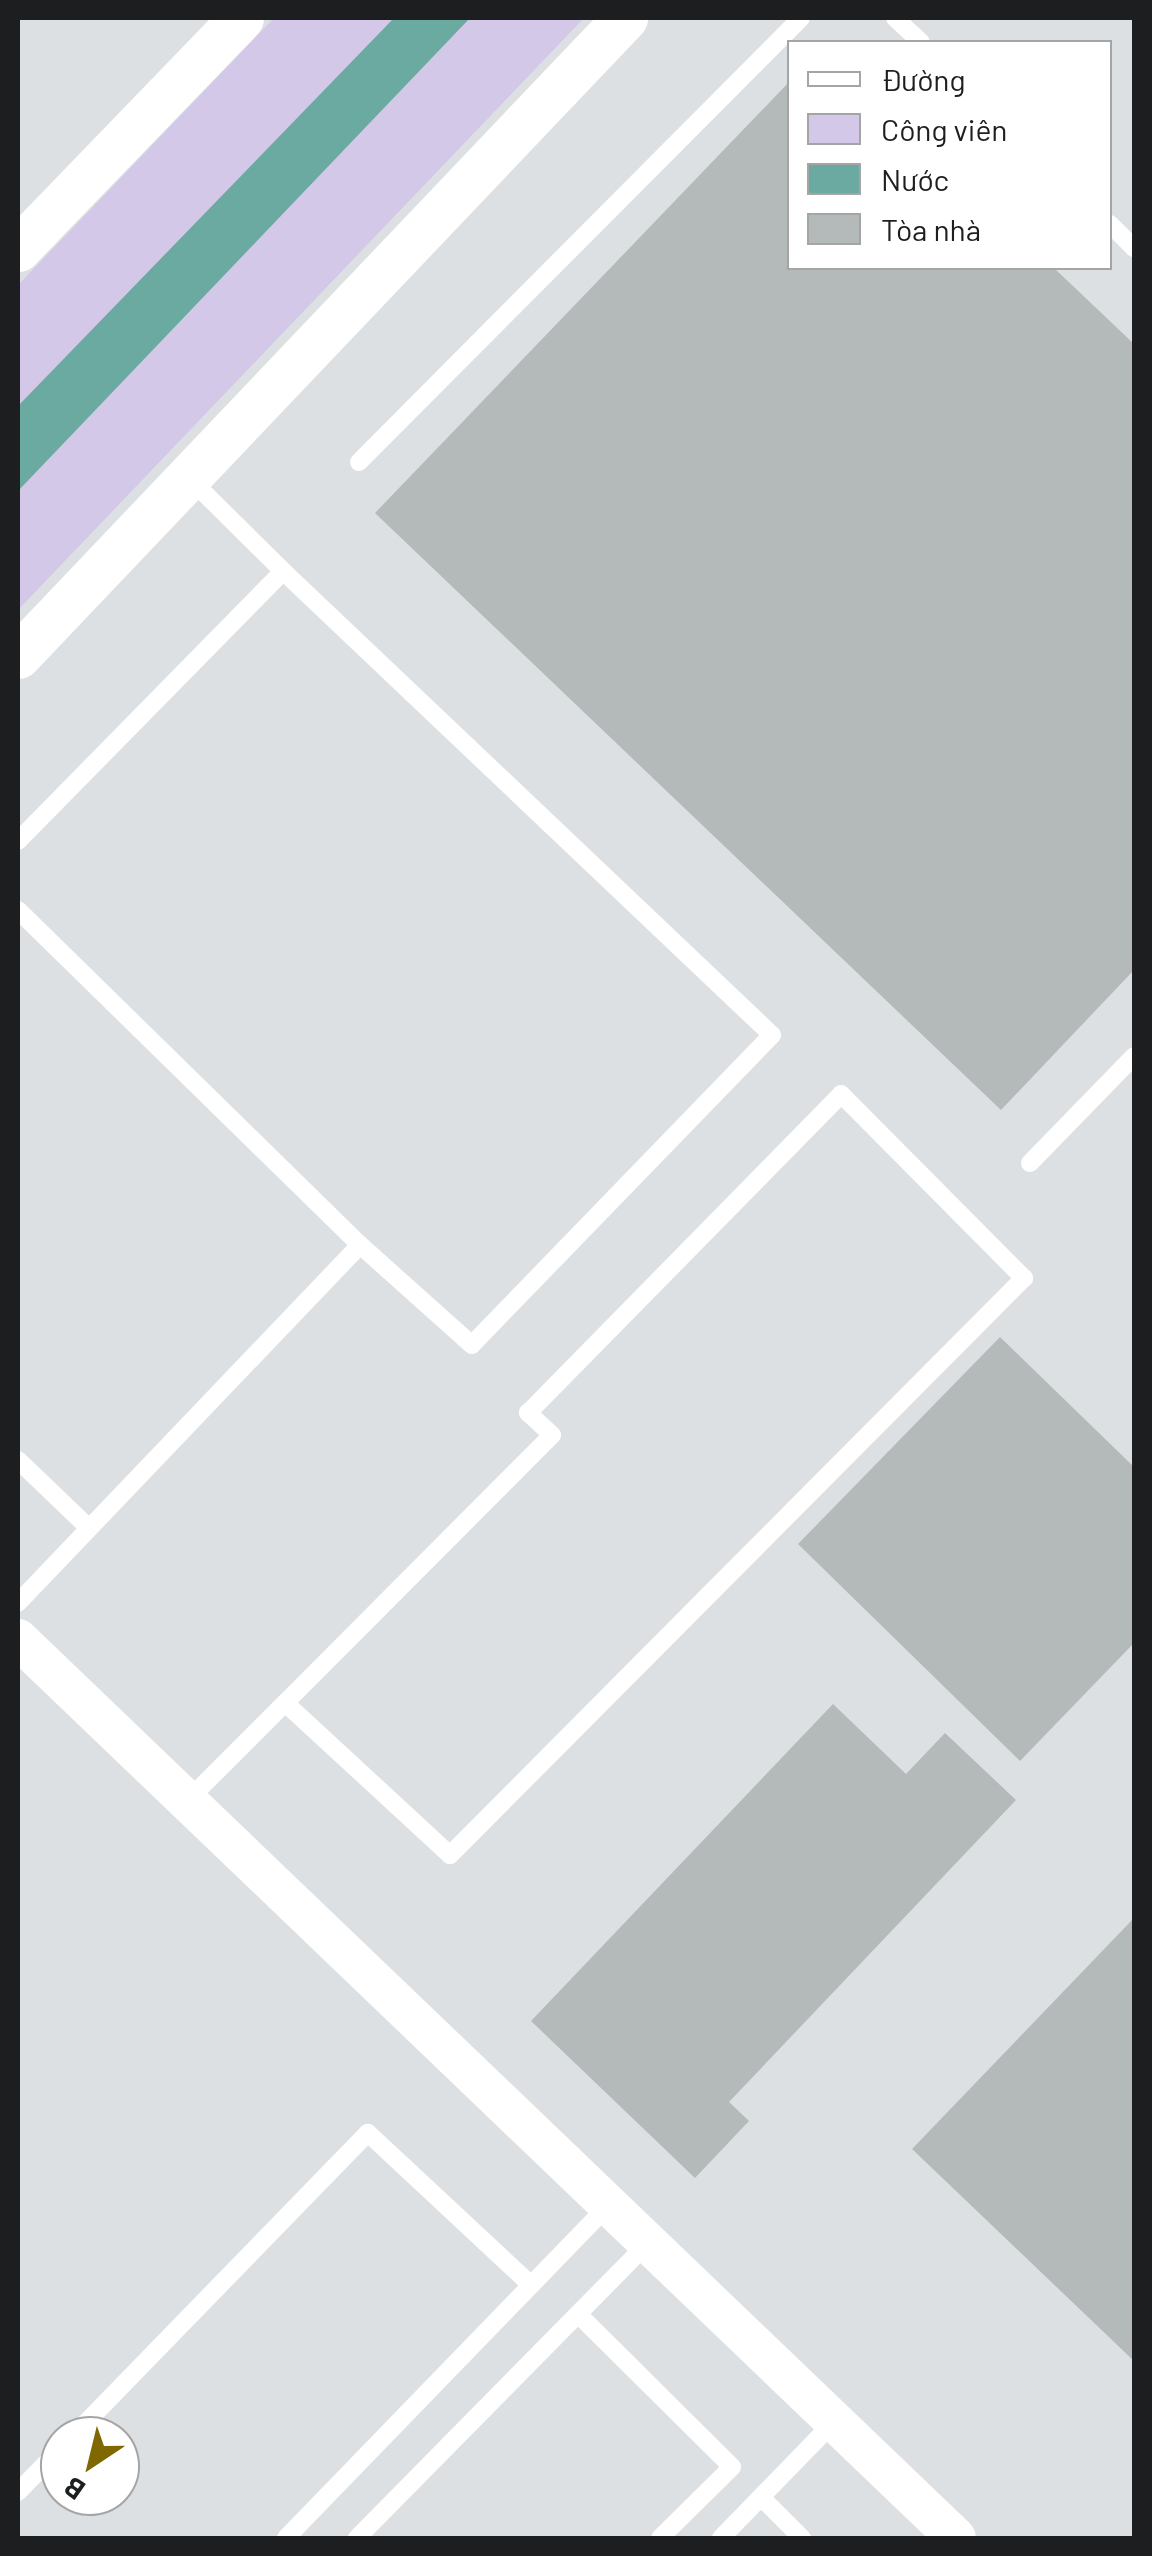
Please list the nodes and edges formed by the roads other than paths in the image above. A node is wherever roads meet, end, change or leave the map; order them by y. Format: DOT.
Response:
graph roads {
  1 [pos="241,18"];
  2 [pos="625,18"];
  3 [pos="801,18"];
  4 [pos="895,18"];
  5 [pos="919,40"];
  6 [pos="1112,226"];
  7 [pos="1134,248"];
  8 [pos="18,250"];
  9 [pos="358,462"];
  10 [pos="188,477"];
  11 [pos="283,571"];
  12 [pos="18,656"];
  13 [pos="18,841"];
  14 [pos="18,910"];
  15 [pos="1134,1056"];
  16 [pos="1030,1163"];
  17 [pos="360,1245"];
  18 [pos="18,1460"];
  19 [pos="89,1528"];
  20 [pos="18,1603"];
  21 [pos="18,1639"];
  22 [pos="284,1703"];
  23 [pos="187,1801"];
  24 [pos="609,2205"];
  25 [pos="648,2244"];
  26 [pos="531,2285"];
  27 [pos="578,2314"];
  28 [pos="92,2416"];
  29 [pos="834,2422"];
  30 [pos="40,2469"];
  31 [pos="18,2492"];
  32 [pos="761,2497"];
  33 [pos="286,2538"];
  34 [pos="357,2538"];
  35 [pos="660,2538"];
  36 [pos="721,2538"];
  37 [pos="802,2538"];
  38 [pos="956,2538"];
  1 -- 8 [label="main road"];
  2 -- 10 [label="main road"];
  3 -- 9 [label="lane"];
  4 -- 5 [label="lane"];
  6 -- 7 [label="lane"];
  10 -- 11 [label="lane"];
  10 -- 12 [label="main road"];
  11 -- 13 [label="lane"];
  11 -- 17 [label="lane"];
  14 -- 17 [label="lane"];
  15 -- 16 [label="lane"];
  17 -- 19 [label="lane"];
  18 -- 19 [label="lane"];
  19 -- 20 [label="lane"];
  21 -- 23 [label="street"];
  22 -- 22 [label="lane"];
  22 -- 23 [label="lane"];
  23 -- 24 [label="street"];
  24 -- 25 [label="street"];
  24 -- 26 [label="lane"];
  25 -- 27 [label="lane"];
  25 -- 29 [label="street"];
  26 -- 28 [label="lane"];
  26 -- 33 [label="lane"];
  27 -- 34 [label="lane"];
  27 -- 35 [label="lane"];
  29 -- 32 [label="lane"];
  29 -- 38 [label="street"];
  30 -- 31 [label="lane"];
  32 -- 36 [label="lane"];
  32 -- 37 [label="lane"];
}
